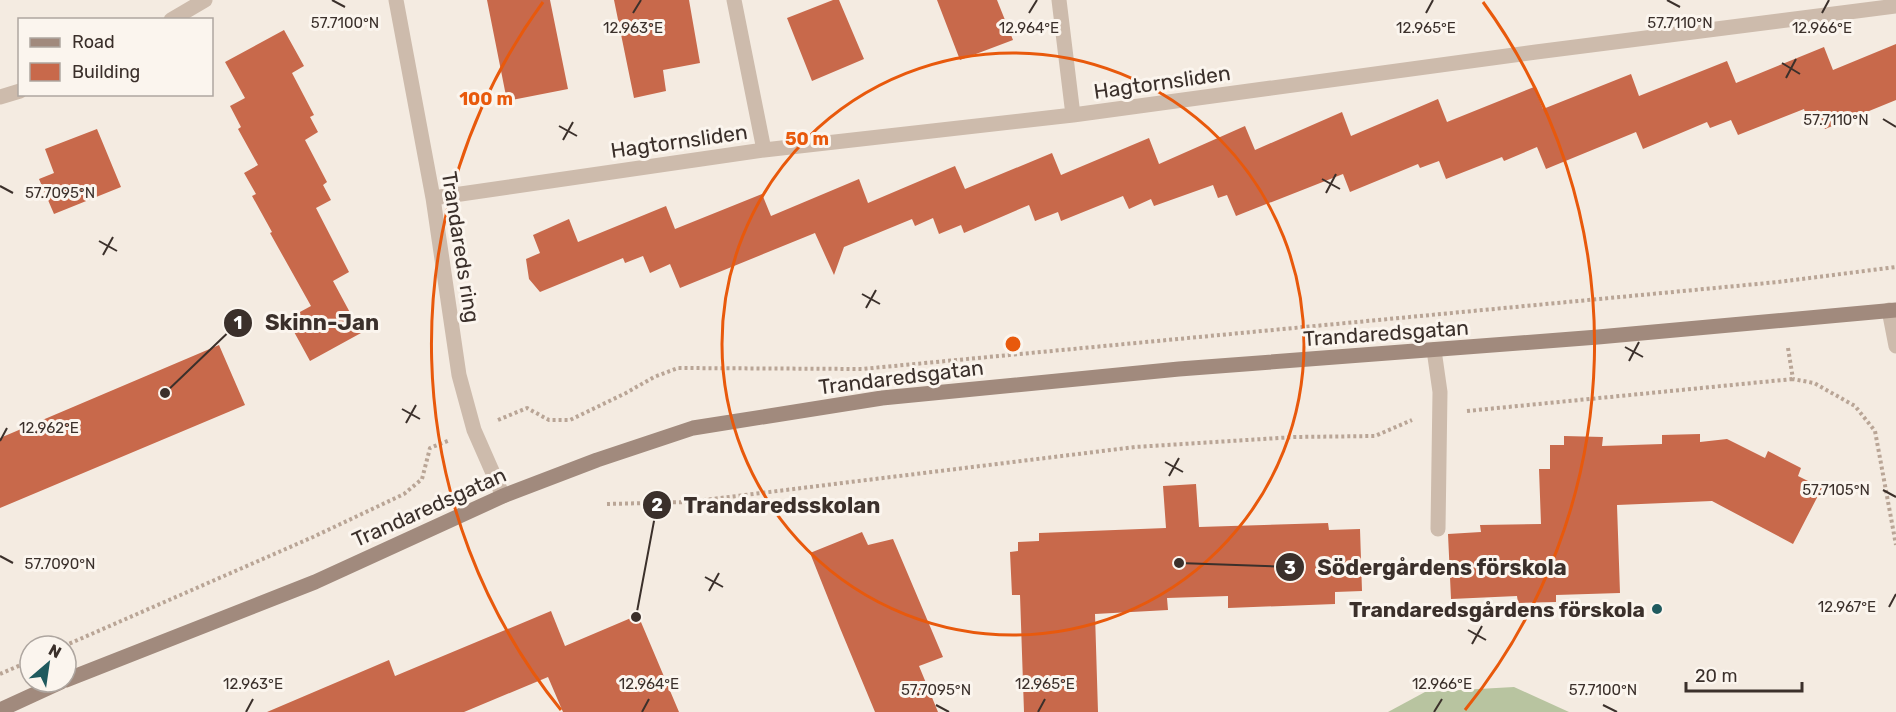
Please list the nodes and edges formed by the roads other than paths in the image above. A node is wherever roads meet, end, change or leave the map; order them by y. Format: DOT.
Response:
graph roads {
  1 [pos="205,0"];
  2 [pos="396,0"];
  3 [pos="734,0"];
  4 [pos="1059,0"];
  5 [pos="1896,6"];
  6 [pos="174,18"];
  7 [pos="18,92"];
  8 [pos="0,97"];
  9 [pos="1073,115"];
  10 [pos="764,150"];
  11 [pos="433,198"];
  12 [pos="1893,310"];
  13 [pos="1896,346"];
  14 [pos="1434,350"];
  15 [pos="503,496"];
  16 [pos="1438,529"];
  17 [pos="78,675"];
  18 [pos="35,694"];
  19 [pos="0,710"];
  1 -- 6 [label="street"];
  2 -- 11 [label="street, Trandareds ring"];
  3 -- 10 [label="street"];
  4 -- 9 [label="street"];
  5 -- 9 [label="street, Hagtornsliden"];
  7 -- 8 [label="street"];
  9 -- 10 [label="street, Hagtornsliden"];
  10 -- 11 [label="street, Hagtornsliden"];
  11 -- 15 [label="street, Trandareds ring"];
  12 -- 13 [label="street"];
  12 -- 14 [label="street, Trandaredsgatan"];
  14 -- 15 [label="street, Trandaredsgatan"];
  14 -- 16 [label="street"];
  15 -- 17 [label="street, Trandaredsgatan"];
  18 -- 19 [label="street"];
}
